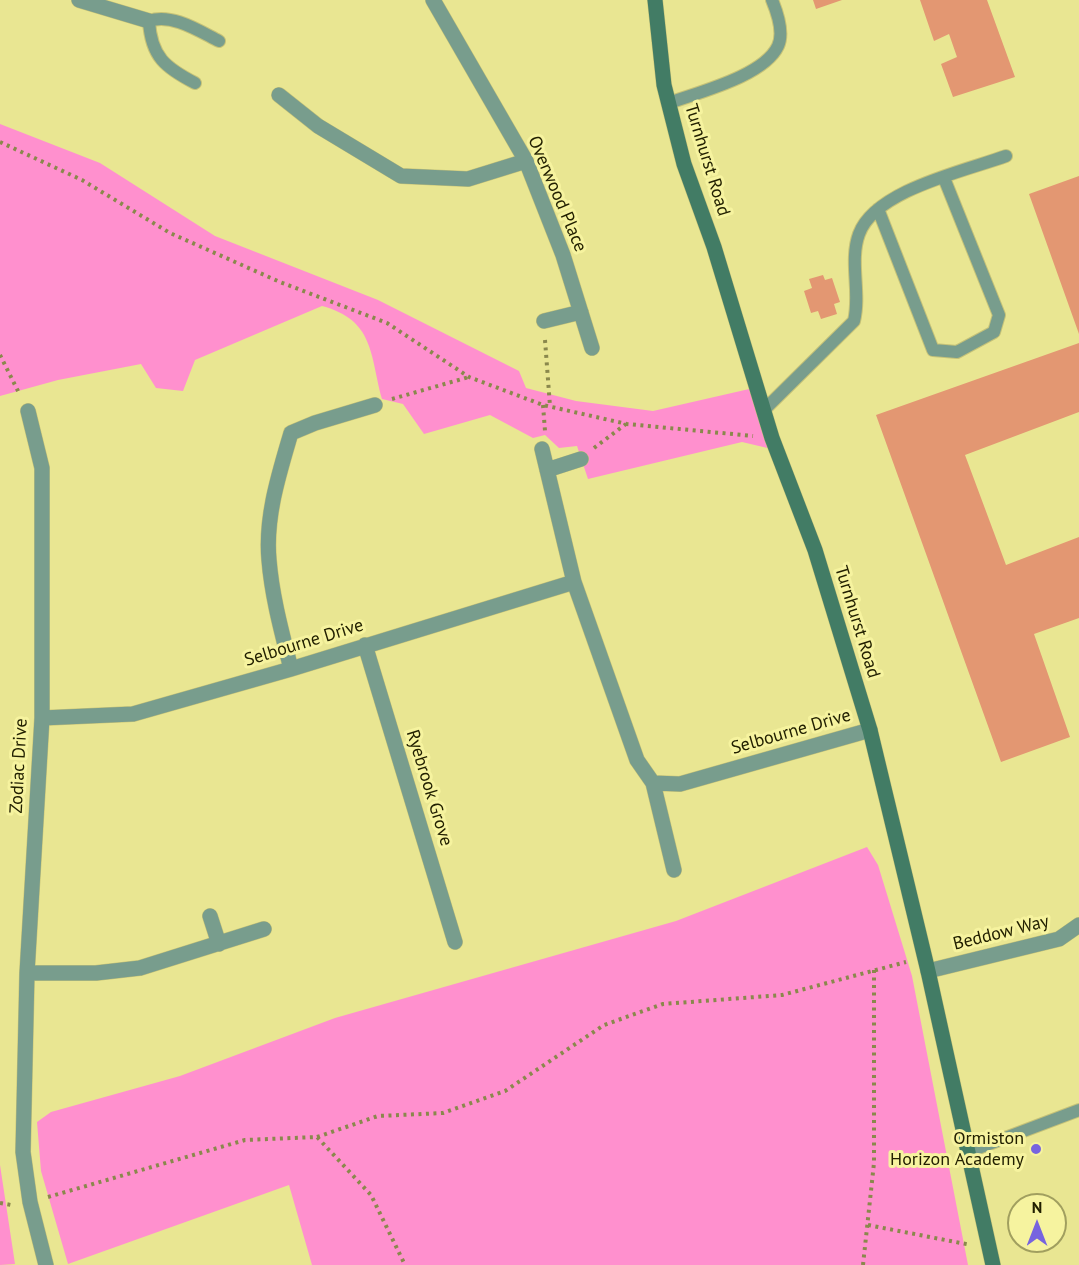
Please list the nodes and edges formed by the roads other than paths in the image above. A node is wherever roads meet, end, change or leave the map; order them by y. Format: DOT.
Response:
graph roads {
  1 [pos="78,0"];
  2 [pos="433,0"];
  3 [pos="655,0"];
  4 [pos="772,0"];
  5 [pos="149,21"];
  6 [pos="219,41"];
  7 [pos="195,83"];
  8 [pos="279,95"];
  9 [pos="669,103"];
  10 [pos="1006,156"];
  11 [pos="526,161"];
  12 [pos="944,178"];
  13 [pos="878,209"];
  14 [pos="581,312"];
  15 [pos="544,321"];
  16 [pos="592,348"];
  17 [pos="375,405"];
  18 [pos="765,409"];
  19 [pos="28,411"];
  20 [pos="542,449"];
  21 [pos="580,459"];
  22 [pos="547,470"];
  23 [pos="574,582"];
  24 [pos="365,645"];
  25 [pos="291,669"];
  26 [pos="42,718"];
  27 [pos="870,730"];
  28 [pos="653,783"];
  29 [pos="674,870"];
  30 [pos="210,916"];
  31 [pos="1079,925"];
  32 [pos="264,929"];
  33 [pos="455,942"];
  34 [pos="219,944"];
  35 [pos="926,964"];
  36 [pos="27,973"];
  37 [pos="1079,1110"];
  38 [pos="968,1152"];
  39 [pos="46,1265"];
  40 [pos="993,1265"];
  1 -- 5 [label="street"];
  2 -- 11 [label="street, Overwood Place"];
  3 -- 9 [label="street, Turnhurst Road"];
  4 -- 9 [label="lane"];
  5 -- 6 [label="lane"];
  5 -- 7 [label="lane"];
  8 -- 11 [label="street"];
  9 -- 18 [label="street, Turnhurst Road"];
  10 -- 12 [label="lane"];
  11 -- 14 [label="street, Overwood Place"];
  12 -- 13 [label="lane"];
  12 -- 13 [label="lane"];
  13 -- 18 [label="lane"];
  14 -- 15 [label="street"];
  14 -- 16 [label="street, Overwood Place"];
  17 -- 25 [label="street"];
  18 -- 27 [label="street, Turnhurst Road"];
  19 -- 26 [label="street, Zodiac Drive"];
  20 -- 22 [label="street"];
  21 -- 22 [label="street"];
  22 -- 23 [label="street"];
  23 -- 24 [label="street, Selbourne Drive"];
  23 -- 28 [label="street"];
  24 -- 25 [label="street, Selbourne Drive"];
  24 -- 33 [label="street, Ryebrook Grove"];
  25 -- 26 [label="street, Selbourne Drive"];
  26 -- 36 [label="street, Zodiac Drive"];
  27 -- 28 [label="street, Selbourne Drive"];
  27 -- 35 [label="street, Turnhurst Road"];
  28 -- 29 [label="street"];
  30 -- 34 [label="street"];
  31 -- 35 [label="street, Beddow Way"];
  32 -- 34 [label="street"];
  34 -- 36 [label="street"];
  35 -- 38 [label="street, Turnhurst Road"];
  36 -- 39 [label="street, Zodiac Drive"];
  37 -- 38 [label="lane"];
  38 -- 40 [label="street, Turnhurst Road"];
}
